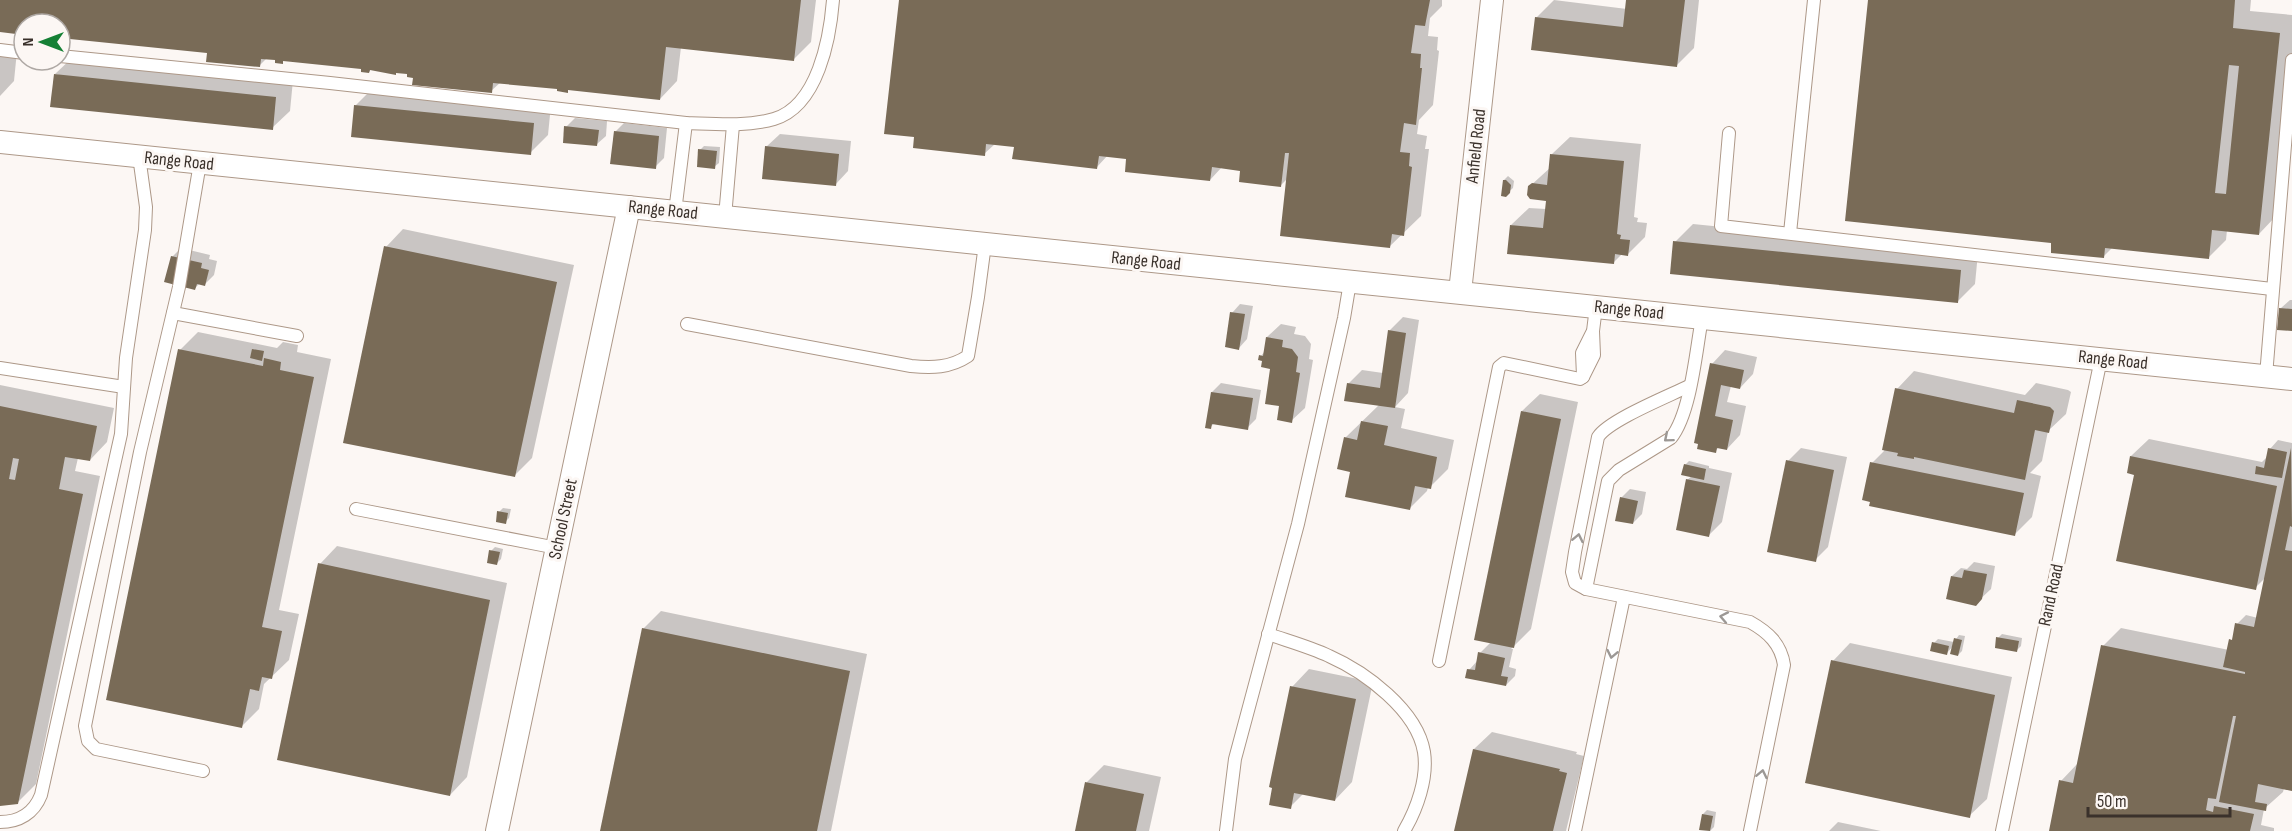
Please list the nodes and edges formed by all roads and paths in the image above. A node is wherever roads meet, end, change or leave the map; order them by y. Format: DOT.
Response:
graph roads {
  1 [pos="833,0"];
  2 [pos="1492,0"];
  3 [pos="1814,0"];
  4 [pos="72,57"];
  5 [pos="2292,60"];
  6 [pos="686,123"];
  7 [pos="733,125"];
  8 [pos="1729,133"];
  9 [pos="0,142"];
  10 [pos="138,156"];
  11 [pos="200,163"];
  12 [pos="630,207"];
  13 [pos="675,212"];
  14 [pos="725,217"];
  15 [pos="1790,233"];
  16 [pos="985,244"];
  17 [pos="1350,282"];
  18 [pos="2272,289"];
  19 [pos="1460,292"];
  20 [pos="1596,307"];
  21 [pos="173,313"];
  22 [pos="1702,318"];
  23 [pos="687,324"];
  24 [pos="297,336"];
  25 [pos="2100,359"];
  26 [pos="0,368"];
  27 [pos="2266,376"];
  28 [pos="2292,379"];
  29 [pos="1689,386"];
  30 [pos="124,387"];
  31 [pos="356,509"];
  32 [pos="557,549"];
  33 [pos="1586,589"];
  34 [pos="1624,597"];
  35 [pos="1268,634"];
  36 [pos="1439,661"];
  37 [pos="203,771"];
  38 [pos="0,822"];
  39 [pos="497,831"];
  40 [pos="1226,831"];
  41 [pos="1404,831"];
  42 [pos="1575,831"];
  43 [pos="1750,831"];
  44 [pos="2002,831"];
  1 -- 7 [label="lane"];
  2 -- 19 [label="street, Anfield Road"];
  3 -- 15 [label="lane"];
  4 -- 6 [label="lane"];
  5 -- 18 [label="lane"];
  6 -- 7 [label="lane"];
  6 -- 13 [label="lane"];
  7 -- 14 [label="lane"];
  8 -- 15 [label="lane"];
  9 -- 10 [label="street, Range Road"];
  10 -- 11 [label="street, Range Road"];
  10 -- 30 [label="lane"];
  11 -- 12 [label="street, Range Road"];
  11 -- 21 [label="lane"];
  12 -- 13 [label="street, Range Road"];
  12 -- 32 [label="street, School Street"];
  13 -- 14 [label="street, Range Road"];
  14 -- 16 [label="street, Range Road"];
  15 -- 18 [label="lane"];
  16 -- 17 [label="street, Range Road"];
  16 -- 23 [label="lane"];
  17 -- 19 [label="street, Range Road"];
  17 -- 35 [label="lane"];
  18 -- 27 [label="lane"];
  19 -- 20 [label="street, Range Road"];
  20 -- 22 [label="street, Range Road"];
  20 -- 36 [label="lane"];
  21 -- 24 [label="lane"];
  21 -- 37 [label="lane"];
  22 -- 25 [label="street, Range Road"];
  22 -- 29 [label="lane"];
  25 -- 27 [label="street, Range Road"];
  25 -- 44 [label="lane, Rand Road"];
  26 -- 30 [label="lane"];
  27 -- 28 [label="street, Range Road"];
  29 -- 33 [label="lane, one-way"];
  33 -- 29 [label="lane, one-way"];
  30 -- 38 [label="lane"];
  31 -- 32 [label="lane"];
  32 -- 39 [label="street, School Street"];
  33 -- 34 [label="lane"];
  34 -- 42 [label="lane, one-way"];
  43 -- 34 [label="lane, one-way"];
  35 -- 40 [label="lane"];
  35 -- 41 [label="lane"];
}
